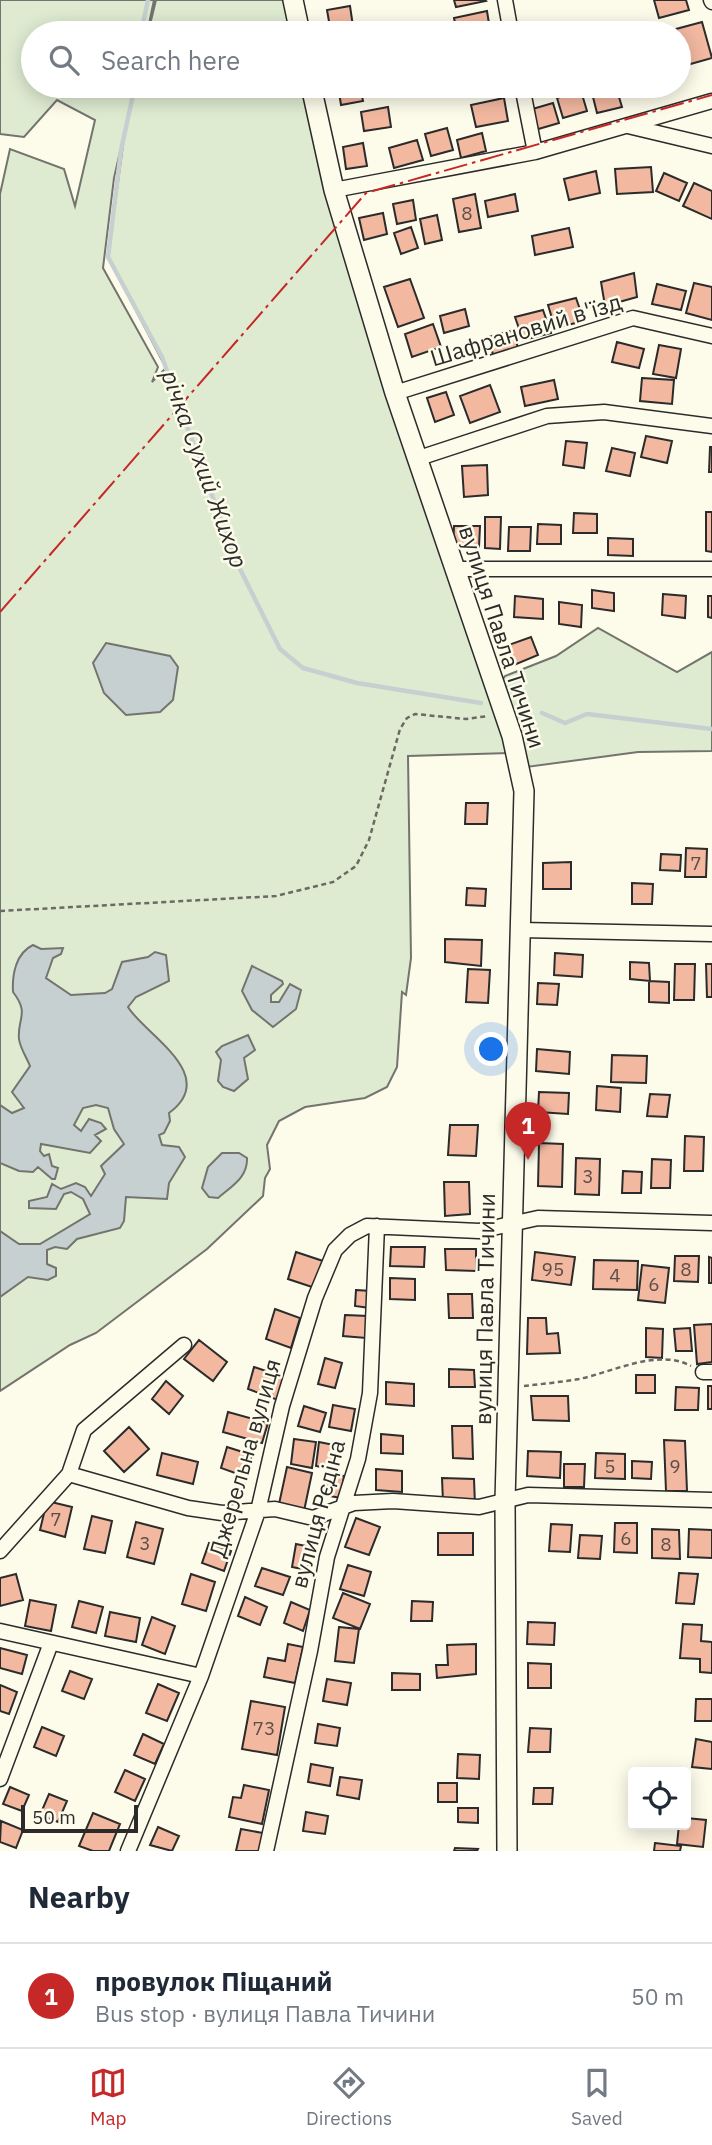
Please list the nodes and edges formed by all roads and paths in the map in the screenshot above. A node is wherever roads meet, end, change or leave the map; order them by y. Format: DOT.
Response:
graph roads {
  1 [pos="293,0"];
  2 [pos="505,0"];
  3 [pos="297,21"];
  4 [pos="509,21"];
  5 [pos="315,98"];
  6 [pos="525,98"];
  7 [pos="712,101"];
  8 [pos="625,125"];
  9 [pos="712,146"];
  10 [pos="536,152"];
  11 [pos="334,190"];
  12 [pos="712,336"];
  13 [pos="395,393"];
  14 [pos="712,426"];
  15 [pos="416,459"];
  16 [pos="457,569"];
  17 [pos="712,569"];
  18 [pos="505,713"];
  19 [pos="0,911"];
  20 [pos="521,930"];
  21 [pos="712,934"];
  22 [pos="512,1222"];
  23 [pos="712,1223"];
  24 [pos="377,1226"];
  25 [pos="184,1345"];
  26 [pos="708,1372"];
  27 [pos="508,1389"];
  28 [pos="69,1475"];
  29 [pos="712,1500"];
  30 [pos="505,1501"];
  31 [pos="342,1509"];
  32 [pos="258,1511"];
  33 [pos="0,1551"];
  34 [pos="0,1631"];
  35 [pos="51,1643"];
  36 [pos="201,1676"];
  37 [pos="0,1779"];
  38 [pos="128,1851"];
  39 [pos="266,1851"];
  40 [pos="507,1851"];
  1 -- 3 [label="main road"];
  2 -- 4 [label="street"];
  5 -- 11 [label="main road, вулиця Павла Тичини"];
  6 -- 10 [label="street"];
  7 -- 8 [label="street"];
  8 -- 9 [label="street"];
  8 -- 10 [label="street"];
  10 -- 11 [label="street"];
  11 -- 13 [label="main road, вулиця Павла Тичини"];
  12 -- 13 [label="street, Шафрановий в'їзд"];
  13 -- 15 [label="main road, вулиця Павла Тичини"];
  14 -- 15 [label="street"];
  15 -- 16 [label="main road, вулиця Павла Тичини"];
  16 -- 17 [label="street"];
  16 -- 18 [label="main road, вулиця Павла Тичини"];
  18 -- 19 [label="path"];
  18 -- 20 [label="main road, вулиця Павла Тичини"];
  20 -- 21 [label="street"];
  20 -- 22 [label="main road, вулиця Павла Тичини"];
  22 -- 23 [label="street, Джерельна вулиця"];
  22 -- 24 [label="street, Джерельна вулиця"];
  22 -- 27 [label="main road, вулиця Павла Тичини"];
  24 -- 31 [label="street, вулиця Рєдіна"];
  24 -- 32 [label="street, Джерельна вулиця"];
  25 -- 28 [label="street"];
  26 -- 27 [label="path"];
  27 -- 30 [label="main road, вулиця Павла Тичини"];
  28 -- 32 [label="street"];
  28 -- 33 [label="street"];
  29 -- 30 [label="street"];
  30 -- 31 [label="street"];
  30 -- 40 [label="main road, вулиця Павла Тичини"];
  31 -- 32 [label="street"];
  31 -- 39 [label="street, вулиця Рєдіна"];
  32 -- 36 [label="street, Джерельна вулиця"];
  34 -- 35 [label="street"];
  35 -- 36 [label="street"];
  35 -- 37 [label="street"];
  36 -- 38 [label="street, Джерельна вулиця"];
}
